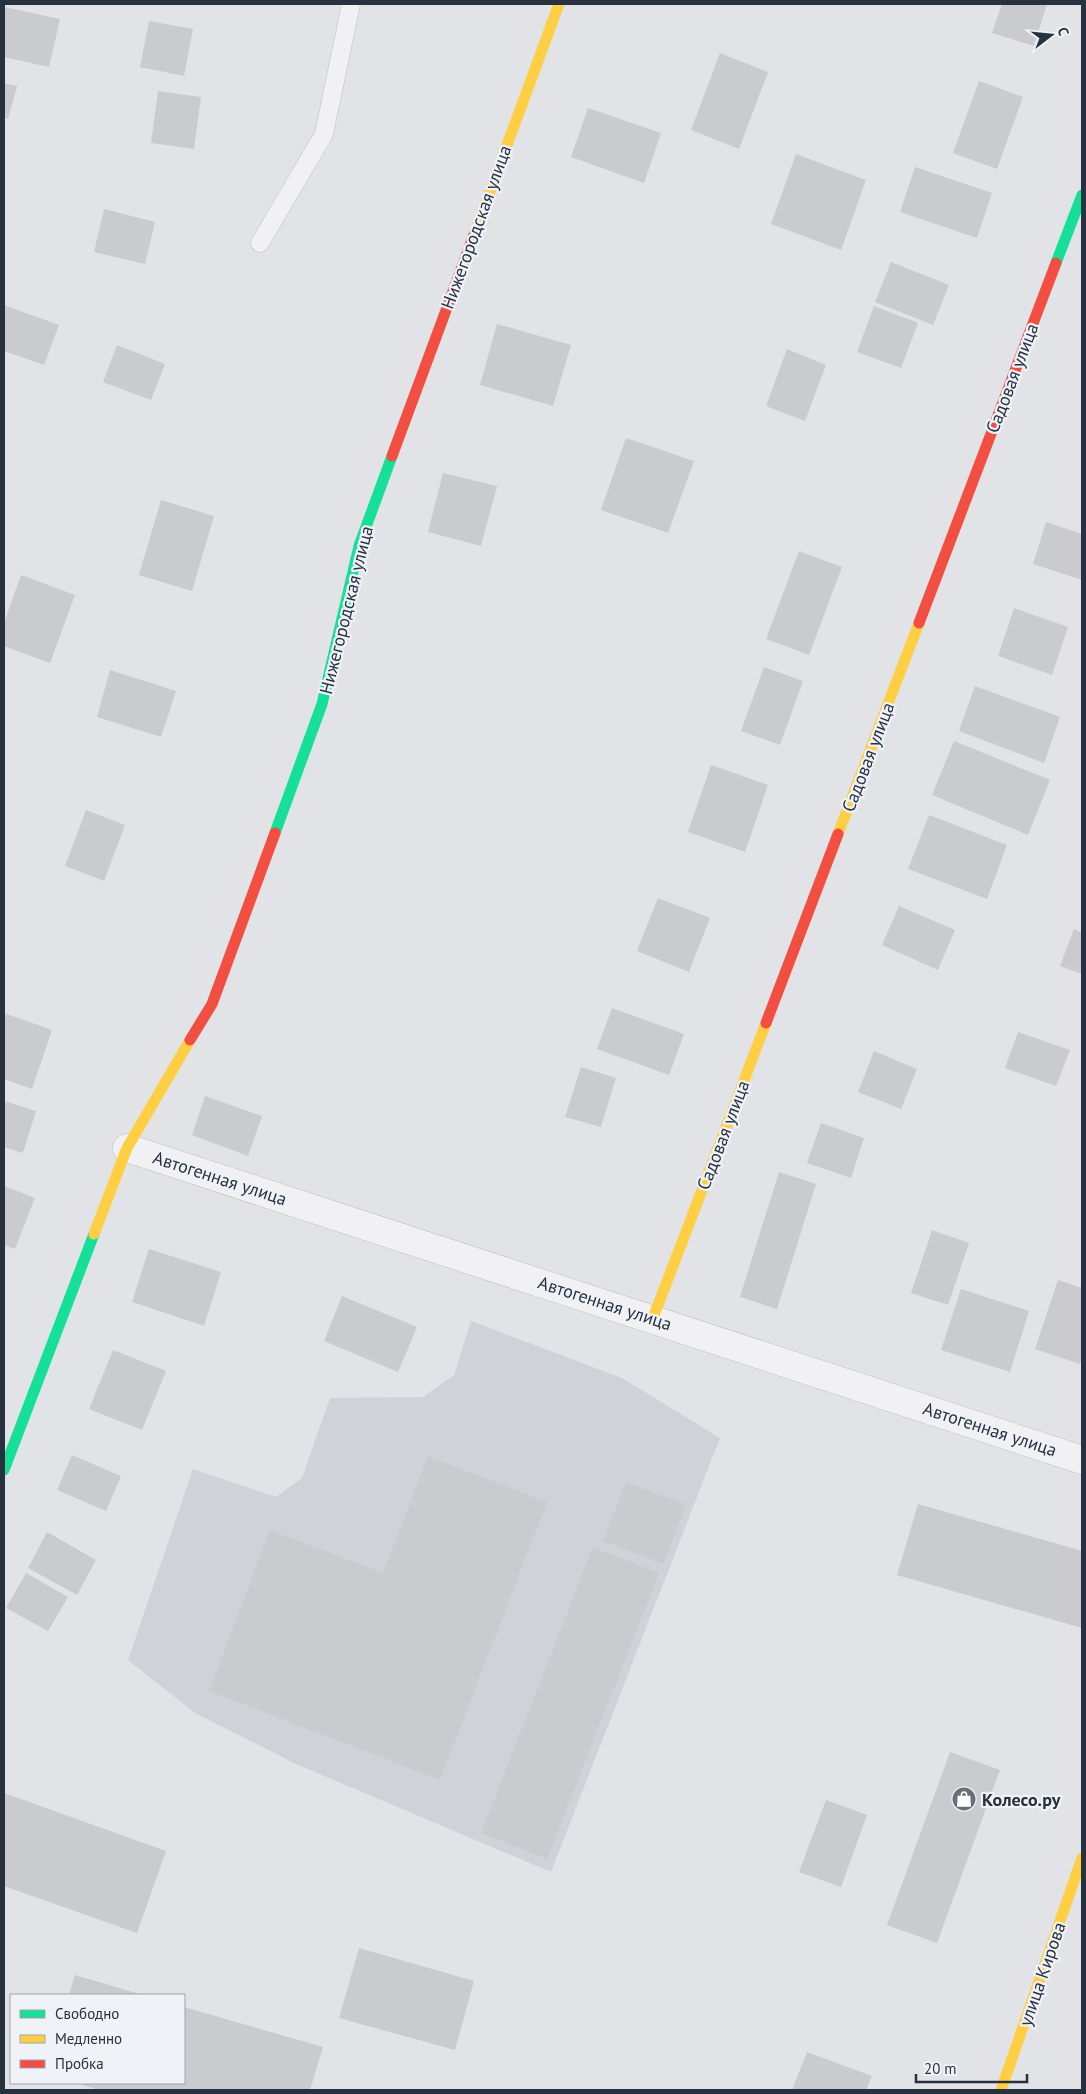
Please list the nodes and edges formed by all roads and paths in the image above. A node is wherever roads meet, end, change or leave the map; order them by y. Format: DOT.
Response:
graph roads {
  1 [pos="351,4"];
  2 [pos="559,4"];
  3 [pos="1082,195"];
  4 [pos="260,243"];
  5 [pos="128,1148"];
  6 [pos="653,1318"];
  7 [pos="1082,1460"];
  8 [pos="4,1470"];
  9 [pos="1082,1858"];
  10 [pos="1001,2090"];
  1 -- 4 [label="lane"];
  2 -- 5 [label="street, Нижегородская улица"];
  3 -- 6 [label="street, Садовая улица"];
  5 -- 6 [label="street, Автогенная улица"];
  5 -- 8 [label="street, Нижегородская улица"];
  6 -- 7 [label="street, Автогенная улица"];
  9 -- 10 [label="street, улица Кирова"];
}
